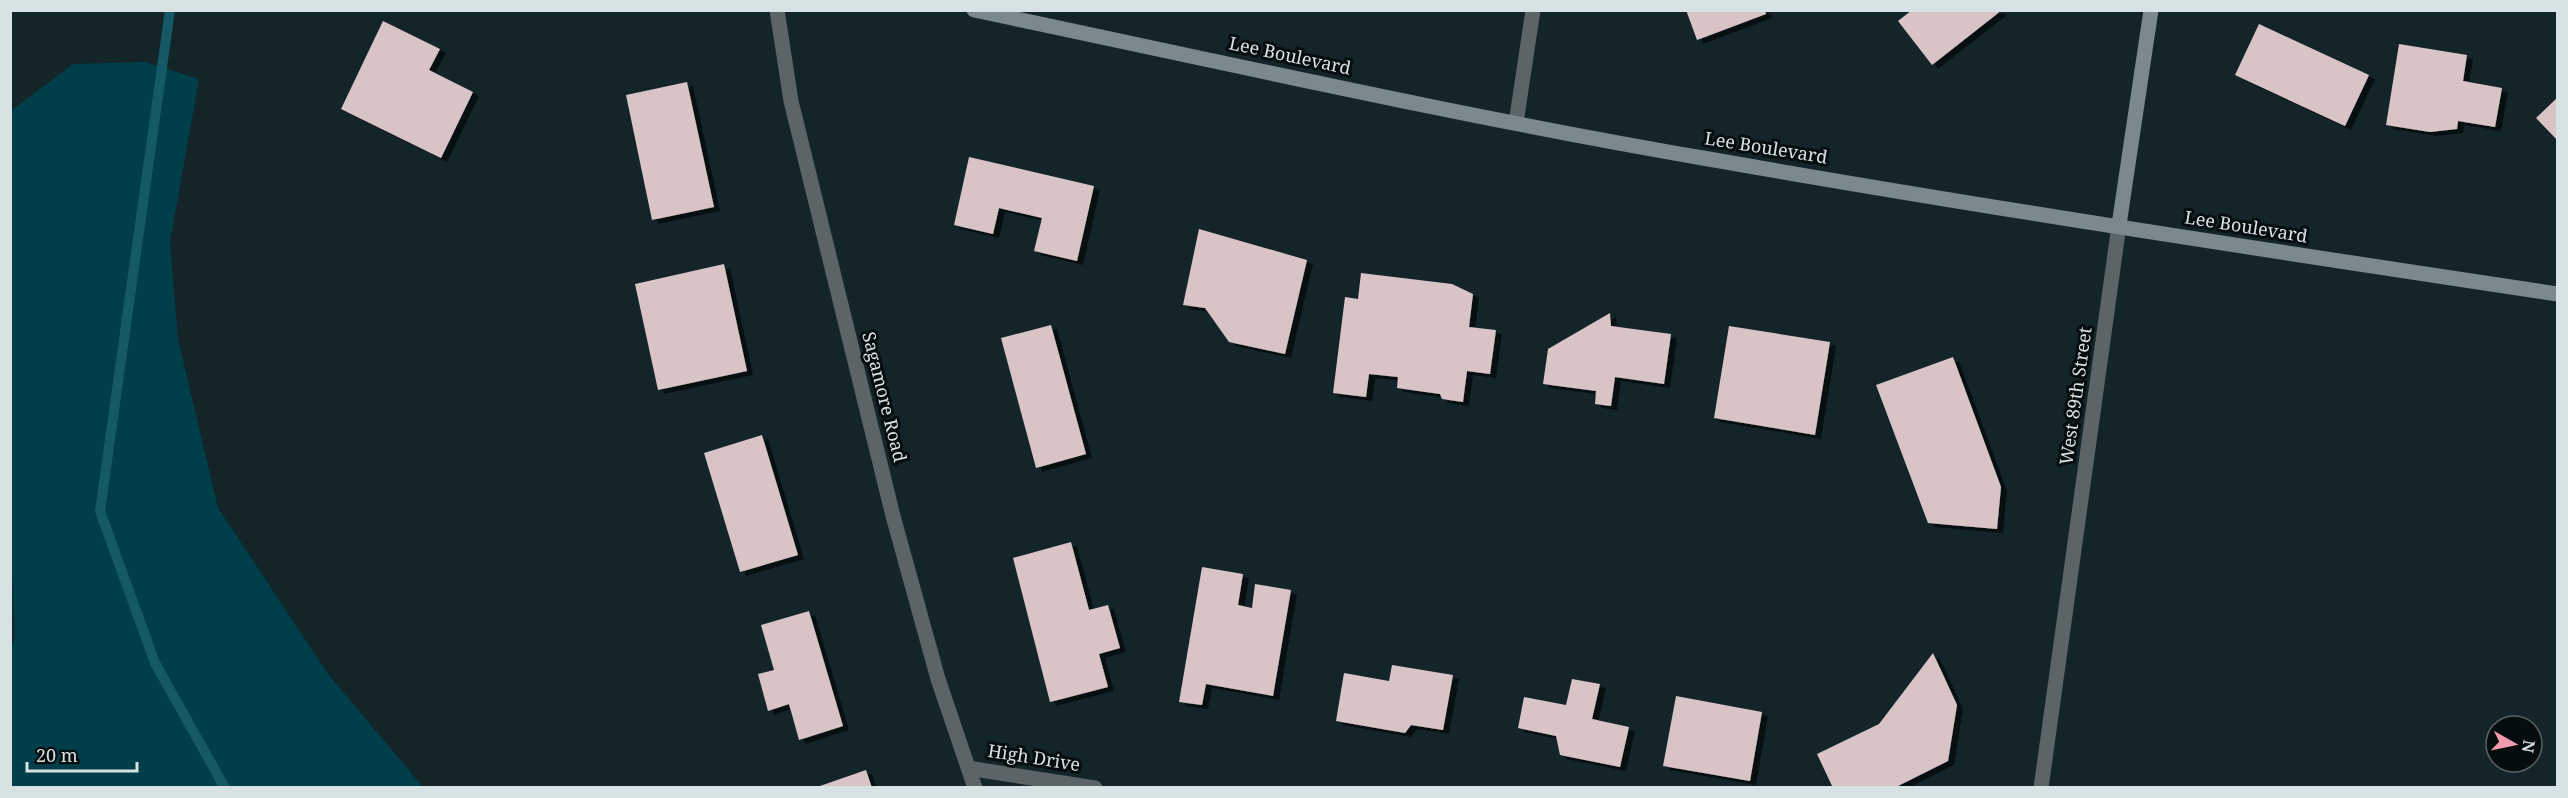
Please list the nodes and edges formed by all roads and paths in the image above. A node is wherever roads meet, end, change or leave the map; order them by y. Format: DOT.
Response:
graph roads {
  1 [pos="777,10"];
  2 [pos="974,10"];
  3 [pos="1533,10"];
  4 [pos="2151,10"];
  5 [pos="1516,123"];
  6 [pos="2119,225"];
  7 [pos="2558,294"];
  8 [pos="968,768"];
  9 [pos="975,788"];
  10 [pos="1095,788"];
  11 [pos="2041,788"];
  1 -- 8 [label="street, Sagamore Road"];
  2 -- 5 [label="street, Lee Boulevard"];
  3 -- 5 [label="street"];
  4 -- 6 [label="street, West 89th Street"];
  5 -- 6 [label="street, Lee Boulevard"];
  6 -- 7 [label="street, Lee Boulevard"];
  6 -- 11 [label="street, West 89th Street"];
  8 -- 9 [label="street, Sagamore Road"];
  8 -- 10 [label="street, High Drive"];
}
